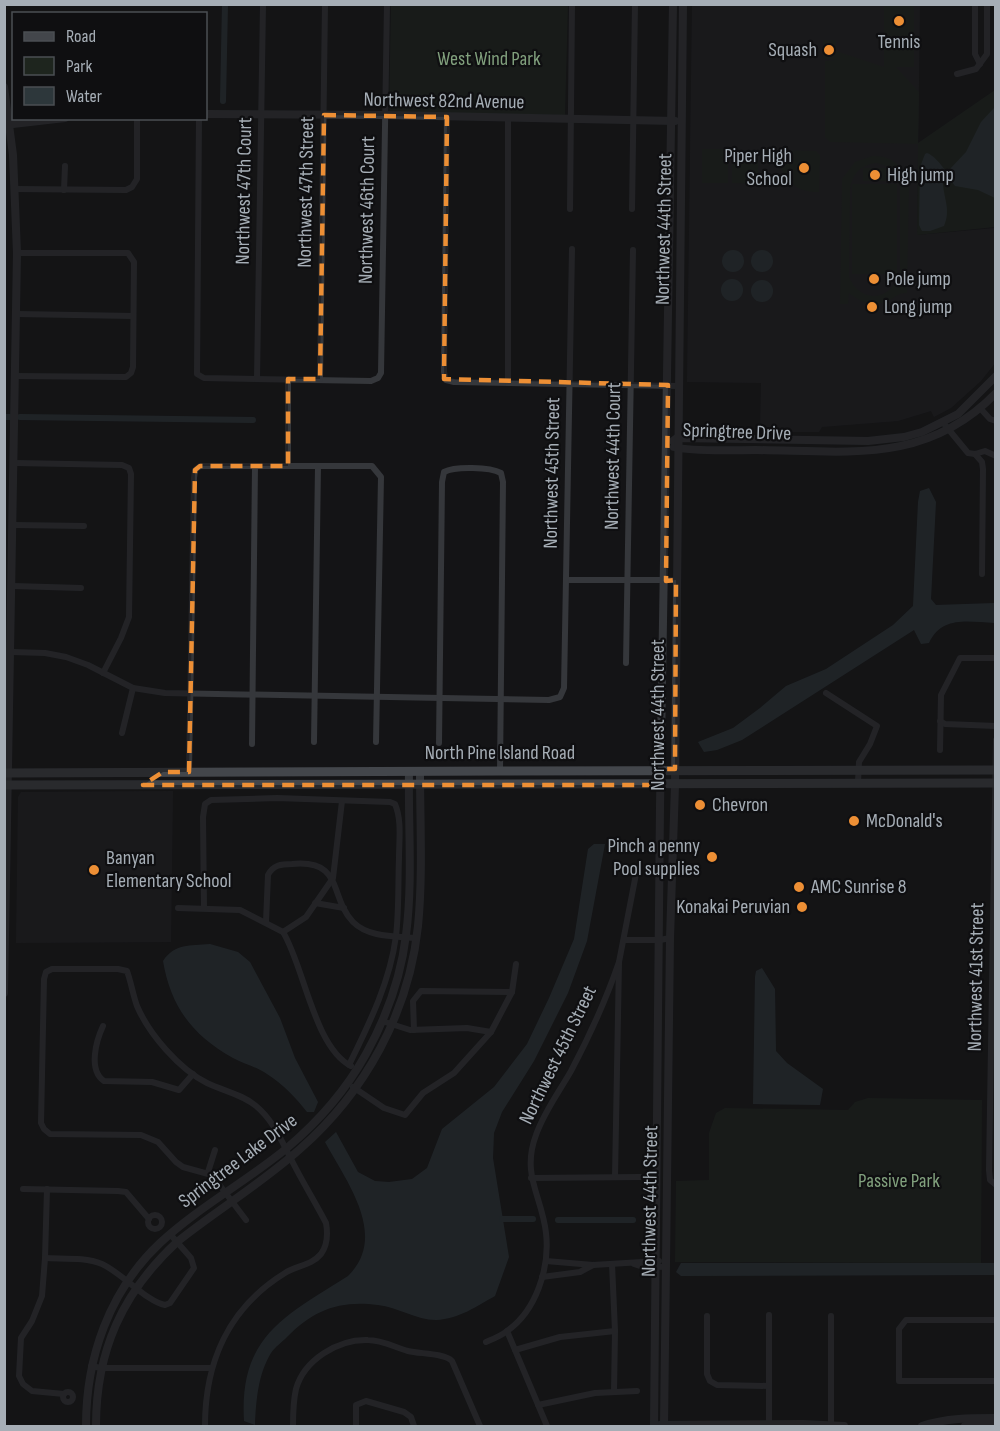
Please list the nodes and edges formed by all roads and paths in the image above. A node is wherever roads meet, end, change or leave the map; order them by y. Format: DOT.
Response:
graph roads {
  1 [pos="263,4"];
  2 [pos="325,4"];
  3 [pos="387,4"];
  4 [pos="572,4"];
  5 [pos="635,4"];
  6 [pos="673,4"];
  7 [pos="683,4"];
  8 [pos="975,4"];
  9 [pos="987,4"];
  10 [pos="980,64"];
  11 [pos="957,74"];
  12 [pos="4,87"];
  13 [pos="207,114"];
  14 [pos="262,115"];
  15 [pos="324,115"];
  16 [pos="385,116"];
  17 [pos="447,117"];
  18 [pos="508,118"];
  19 [pos="48,120"];
  20 [pos="137,120"];
  21 [pos="198,120"];
  22 [pos="571,120"];
  23 [pos="633,121"];
  24 [pos="681,121"];
  25 [pos="672,122"];
  26 [pos="7,125"];
  27 [pos="65,166"];
  28 [pos="15,189"];
  29 [pos="64,190"];
  30 [pos="570,209"];
  31 [pos="632,209"];
  32 [pos="572,249"];
  33 [pos="633,250"];
  34 [pos="18,253"];
  35 [pos="669,307"];
  36 [pos="679,308"];
  37 [pos="17,314"];
  38 [pos="133,316"];
  39 [pos="15,376"];
  40 [pos="996,376"];
  41 [pos="257,379"];
  42 [pos="288,379"];
  43 [pos="320,379"];
  44 [pos="508,383"];
  45 [pos="570,383"];
  46 [pos="631,384"];
  47 [pos="668,386"];
  48 [pos="678,386"];
  49 [pos="996,393"];
  50 [pos="980,408"];
  51 [pos="996,421"];
  52 [pos="945,426"];
  53 [pos="677,438"];
  54 [pos="667,444"];
  55 [pos="677,448"];
  56 [pos="975,454"];
  57 [pos="996,456"];
  58 [pos="15,463"];
  59 [pos="255,466"];
  60 [pos="288,466"];
  61 [pos="318,466"];
  62 [pos="14,525"];
  63 [pos="84,526"];
  64 [pos="982,573"];
  65 [pos="566,580"];
  66 [pos="676,580"];
  67 [pos="627,581"];
  68 [pos="666,581"];
  69 [pos="13,586"];
  70 [pos="81,588"];
  71 [pos="12,652"];
  72 [pos="996,658"];
  73 [pos="626,663"];
  74 [pos="103,673"];
  75 [pos="133,688"];
  76 [pos="826,693"];
  77 [pos="191,694"];
  78 [pos="253,695"];
  79 [pos="315,695"];
  80 [pos="377,696"];
  81 [pos="440,697"];
  82 [pos="500,698"];
  83 [pos="940,721"];
  84 [pos="996,726"];
  85 [pos="122,733"];
  86 [pos="996,741"];
  87 [pos="314,742"];
  88 [pos="376,742"];
  89 [pos="438,742"];
  90 [pos="252,744"];
  91 [pos="940,750"];
  92 [pos="662,769"];
  93 [pos="675,769"];
  94 [pos="995,770"];
  95 [pos="409,771"];
  96 [pos="420,771"];
  97 [pos="565,771"];
  98 [pos="859,771"];
  99 [pos="163,772"];
  100 [pos="189,772"];
  101 [pos="500,772"];
  102 [pos="7,773"];
  103 [pos="858,782"];
  104 [pos="995,783"];
  105 [pos="409,784"];
  106 [pos="420,784"];
  107 [pos="497,784"];
  108 [pos="675,784"];
  109 [pos="7,785"];
  110 [pos="143,785"];
  111 [pos="661,785"];
  112 [pos="342,801"];
  113 [pos="636,874"];
  114 [pos="333,878"];
  115 [pos="315,903"];
  116 [pos="178,908"];
  117 [pos="204,908"];
  118 [pos="344,908"];
  119 [pos="266,922"];
  120 [pos="283,932"];
  121 [pos="396,936"];
  122 [pos="406,937"];
  123 [pos="416,938"];
  124 [pos="670,938"];
  125 [pos="624,939"];
  126 [pos="660,940"];
  127 [pos="619,962"];
  128 [pos="516,964"];
  129 [pos="994,969"];
  130 [pos="512,992"];
  131 [pos="4,993"];
  132 [pos="382,1021"];
  133 [pos="994,1022"];
  134 [pos="391,1025"];
  135 [pos="103,1026"];
  136 [pos="414,1030"];
  137 [pos="491,1032"];
  138 [pos="349,1065"];
  139 [pos="357,1069"];
  140 [pos="194,1074"];
  141 [pos="366,1074"];
  142 [pos="348,1083"];
  143 [pos="356,1089"];
  144 [pos="286,1149"];
  145 [pos="215,1150"];
  146 [pos="290,1158"];
  147 [pos="208,1172"];
  148 [pos="640,1177"];
  149 [pos="531,1178"];
  150 [pos="615,1178"];
  151 [pos="994,1184"];
  152 [pos="23,1189"];
  153 [pos="47,1189"];
  154 [pos="227,1192"];
  155 [pos="232,1200"];
  156 [pos="149,1219"];
  157 [pos="246,1220"];
  158 [pos="170,1234"];
  159 [pos="177,1242"];
  160 [pos="45,1258"];
  161 [pos="546,1261"];
  162 [pos="612,1264"];
  163 [pos="656,1264"];
  164 [pos="666,1264"];
  165 [pos="593,1265"];
  166 [pos="542,1277"];
  167 [pos="128,1280"];
  168 [pos="136,1286"];
  169 [pos="769,1315"];
  170 [pos="707,1316"];
  171 [pos="831,1316"];
  172 [pos="996,1320"];
  173 [pos="507,1331"];
  174 [pos="615,1331"];
  175 [pos="486,1342"];
  176 [pos="515,1350"];
  177 [pos="91,1366"];
  178 [pos="101,1368"];
  179 [pos="211,1368"];
  180 [pos="996,1381"];
  181 [pos="769,1386"];
  182 [pos="637,1391"];
  183 [pos="614,1392"];
  184 [pos="64,1394"];
  185 [pos="538,1405"];
  186 [pos="996,1418"];
  187 [pos="831,1425"];
  188 [pos="86,1426"];
  189 [pos="96,1426"];
  190 [pos="205,1426"];
  191 [pos="293,1426"];
  192 [pos="356,1426"];
  193 [pos="414,1426"];
  194 [pos="480,1426"];
  195 [pos="547,1426"];
  196 [pos="659,1426"];
  197 [pos="730,1426"];
  198 [pos="769,1426"];
  199 [pos="844,1426"];
  200 [pos="922,1426"];
  201 [pos="965,1426"];
  202 [pos="996,1426"];
  1 -- 14 [label="street, Northwest 47th Court"];
  2 -- 15 [label="street, Northwest 47th Street"];
  3 -- 16 [label="street, Northwest 46th Court"];
  4 -- 22 [label="street"];
  5 -- 23 [label="street"];
  6 -- 25 [label="street, Northwest 44th Street"];
  7 -- 24 [label="street, Northwest 44th Street"];
  8 -- 10 [label="street"];
  9 -- 10 [label="street"];
  10 -- 11 [label="street"];
  12 -- 26 [label="street"];
  13 -- 14 [label="street, Northwest 82nd Avenue"];
  14 -- 15 [label="street, Northwest 82nd Avenue"];
  14 -- 41 [label="street, Northwest 47th Court"];
  15 -- 16 [label="street, Northwest 82nd Avenue"];
  15 -- 43 [label="street, Northwest 47th Street"];
  16 -- 17 [label="street, Northwest 82nd Avenue"];
  16 -- 43 [label="street, Northwest 46th Court"];
  17 -- 18 [label="street, Northwest 82nd Avenue"];
  17 -- 44 [label="street"];
  18 -- 22 [label="street, Northwest 82nd Avenue"];
  18 -- 44 [label="street"];
  19 -- 26 [label="street"];
  20 -- 29 [label="street"];
  21 -- 41 [label="street"];
  22 -- 23 [label="street, Northwest 82nd Avenue"];
  22 -- 30 [label="street"];
  23 -- 25 [label="street, Northwest 82nd Avenue"];
  23 -- 31 [label="street"];
  24 -- 25 [label="street, Northwest 82nd Avenue"];
  24 -- 36 [label="street, Northwest 44th Street"];
  25 -- 35 [label="street, Northwest 44th Street"];
  26 -- 28 [label="street"];
  27 -- 29 [label="street"];
  28 -- 29 [label="street"];
  28 -- 34 [label="street"];
  32 -- 45 [label="street, Northwest 45th Street"];
  33 -- 46 [label="street, Northwest 44th Court"];
  34 -- 37 [label="street"];
  34 -- 38 [label="street"];
  35 -- 36 [label="street"];
  35 -- 47 [label="street, Northwest 44th Street"];
  36 -- 48 [label="street, Northwest 44th Street"];
  37 -- 38 [label="street"];
  37 -- 39 [label="street"];
  38 -- 39 [label="street"];
  39 -- 58 [label="street"];
  40 -- 52 [label="street, Springtree Drive"];
  41 -- 42 [label="street"];
  42 -- 43 [label="street"];
  42 -- 60 [label="street"];
  44 -- 45 [label="street"];
  45 -- 46 [label="street"];
  45 -- 65 [label="street, Northwest 45th Street"];
  46 -- 47 [label="street"];
  46 -- 67 [label="street, Northwest 44th Court"];
  47 -- 48 [label="street"];
  47 -- 54 [label="street, Northwest 44th Street"];
  48 -- 53 [label="street, Northwest 44th Street"];
  49 -- 50 [label="street, Springtree Drive"];
  50 -- 51 [label="street"];
  50 -- 52 [label="street, Springtree Drive"];
  52 -- 53 [label="street, Springtree Drive"];
  52 -- 55 [label="street, Springtree Drive"];
  52 -- 56 [label="street"];
  53 -- 54 [label="street, Springtree Drive"];
  53 -- 55 [label="street, Northwest 44th Street"];
  54 -- 55 [label="street, Springtree Drive"];
  54 -- 68 [label="street, Northwest 44th Street"];
  55 -- 66 [label="street, Northwest 44th Street"];
  56 -- 57 [label="street"];
  56 -- 64 [label="street"];
  58 -- 62 [label="street"];
  58 -- 74 [label="street"];
  59 -- 60 [label="street"];
  59 -- 77 [label="street"];
  59 -- 78 [label="street"];
  60 -- 61 [label="street"];
  61 -- 79 [label="street"];
  61 -- 80 [label="street"];
  62 -- 63 [label="street"];
  62 -- 69 [label="street"];
  65 -- 67 [label="street"];
  65 -- 82 [label="street, Northwest 45th Street"];
  66 -- 68 [label="street"];
  66 -- 93 [label="street, Northwest 44th Street"];
  67 -- 68 [label="street"];
  67 -- 73 [label="street, Northwest 44th Court"];
  68 -- 92 [label="street, Northwest 44th Street"];
  69 -- 70 [label="street"];
  69 -- 71 [label="street"];
  71 -- 74 [label="street"];
  71 -- 102 [label="street"];
  72 -- 83 [label="street"];
  74 -- 75 [label="street"];
  75 -- 77 [label="street"];
  75 -- 85 [label="street"];
  76 -- 98 [label="street"];
  77 -- 78 [label="street"];
  77 -- 100 [label="street"];
  78 -- 79 [label="street"];
  78 -- 90 [label="street"];
  79 -- 80 [label="street"];
  79 -- 87 [label="street"];
  80 -- 81 [label="street"];
  80 -- 88 [label="street"];
  81 -- 82 [label="street"];
  81 -- 82 [label="street"];
  81 -- 89 [label="street"];
  82 -- 101 [label="street"];
  83 -- 84 [label="street"];
  83 -- 91 [label="street"];
  86 -- 94 [label="street, Northwest 41st Street"];
  92 -- 93 [label="main road, North Pine Island Road"];
  92 -- 97 [label="main road, North Pine Island Road"];
  92 -- 111 [label="street, Northwest 44th Street"];
  93 -- 98 [label="main road, North Pine Island Road"];
  93 -- 108 [label="street, Northwest 44th Street"];
  94 -- 98 [label="main road, North Pine Island Road"];
  94 -- 104 [label="street, Northwest 41st Street"];
  95 -- 96 [label="main road, North Pine Island Road"];
  95 -- 100 [label="main road, North Pine Island Road"];
  95 -- 105 [label="street, Springtree Lake Drive"];
  96 -- 101 [label="main road, North Pine Island Road"];
  96 -- 106 [label="street, Springtree Lake Drive"];
  97 -- 101 [label="main road, North Pine Island Road"];
  97 -- 107 [label="main road"];
  98 -- 103 [label="street"];
  99 -- 100 [label="main road, North Pine Island Road"];
  99 -- 102 [label="main road, North Pine Island Road"];
  99 -- 110 [label="main road"];
  102 -- 109 [label="street"];
  103 -- 104 [label="main road, North Pine Island Road"];
  103 -- 108 [label="main road, North Pine Island Road"];
  104 -- 129 [label="street, Northwest 41st Street"];
  105 -- 106 [label="main road, North Pine Island Road"];
  105 -- 110 [label="main road, North Pine Island Road"];
  105 -- 122 [label="street, Springtree Lake Drive"];
  106 -- 107 [label="main road, North Pine Island Road"];
  106 -- 123 [label="street, Springtree Lake Drive"];
  107 -- 111 [label="main road, North Pine Island Road"];
  108 -- 111 [label="main road, North Pine Island Road"];
  108 -- 124 [label="street, Northwest 44th Street"];
  109 -- 110 [label="main road, North Pine Island Road"];
  109 -- 131 [label="street"];
  111 -- 126 [label="street, Northwest 44th Street"];
  112 -- 114 [label="street"];
  112 -- 117 [label="street"];
  112 -- 121 [label="street"];
  113 -- 125 [label="street"];
  114 -- 115 [label="street"];
  114 -- 118 [label="street"];
  114 -- 119 [label="street"];
  115 -- 118 [label="street"];
  115 -- 120 [label="street"];
  116 -- 117 [label="street"];
  117 -- 119 [label="street"];
  118 -- 121 [label="street"];
  119 -- 120 [label="street"];
  120 -- 138 [label="street"];
  121 -- 122 [label="street"];
  121 -- 138 [label="street"];
  122 -- 123 [label="street"];
  122 -- 132 [label="street, Springtree Lake Drive"];
  123 -- 134 [label="street, Springtree Lake Drive"];
  124 -- 126 [label="street"];
  124 -- 164 [label="street, Northwest 44th Street"];
  125 -- 126 [label="street"];
  125 -- 127 [label="street"];
  126 -- 163 [label="street, Northwest 44th Street"];
  127 -- 149 [label="street, Northwest 45th Street"];
  127 -- 150 [label="street"];
  128 -- 130 [label="street"];
  129 -- 133 [label="street, Northwest 41st Street"];
  130 -- 136 [label="street"];
  130 -- 137 [label="street"];
  132 -- 134 [label="street"];
  132 -- 139 [label="street, Springtree Lake Drive"];
  133 -- 151 [label="street, Northwest 41st Street"];
  134 -- 136 [label="street"];
  134 -- 141 [label="street, Springtree Lake Drive"];
  135 -- 140 [label="street"];
  136 -- 137 [label="street"];
  137 -- 143 [label="street"];
  138 -- 139 [label="street"];
  139 -- 141 [label="street"];
  139 -- 142 [label="street, Springtree Lake Drive"];
  140 -- 144 [label="street"];
  140 -- 147 [label="street"];
  141 -- 143 [label="street, Springtree Lake Drive"];
  142 -- 143 [label="street"];
  142 -- 144 [label="street, Springtree Lake Drive"];
  143 -- 146 [label="street, Springtree Lake Drive"];
  144 -- 146 [label="street"];
  144 -- 154 [label="street, Springtree Lake Drive"];
  145 -- 147 [label="street"];
  146 -- 155 [label="street, Springtree Lake Drive"];
  146 -- 179 [label="street"];
  147 -- 154 [label="street"];
  148 -- 150 [label="street"];
  149 -- 150 [label="street"];
  149 -- 161 [label="street, Northwest 45th Street"];
  152 -- 153 [label="street"];
  153 -- 156 [label="street"];
  153 -- 160 [label="street"];
  154 -- 155 [label="street"];
  154 -- 158 [label="street, Springtree Lake Drive"];
  155 -- 157 [label="street"];
  155 -- 159 [label="street, Springtree Lake Drive"];
  158 -- 159 [label="street"];
  158 -- 167 [label="street, Springtree Lake Drive"];
  159 -- 168 [label="street, Springtree Lake Drive"];
  159 -- 168 [label="street"];
  160 -- 167 [label="street"];
  160 -- 184 [label="street"];
  161 -- 165 [label="street"];
  161 -- 166 [label="street, Northwest 45th Street"];
  162 -- 163 [label="street"];
  162 -- 165 [label="street"];
  162 -- 174 [label="street"];
  163 -- 164 [label="street"];
  163 -- 196 [label="street, Northwest 44th Street"];
  164 -- 196 [label="street, Northwest 44th Street"];
  165 -- 166 [label="street"];
  166 -- 173 [label="street, Northwest 45th Street"];
  167 -- 168 [label="street"];
  167 -- 177 [label="street, Springtree Lake Drive"];
  168 -- 178 [label="street, Springtree Lake Drive"];
  169 -- 181 [label="street"];
  170 -- 181 [label="street"];
  171 -- 187 [label="street"];
  172 -- 180 [label="street"];
  173 -- 175 [label="street, Northwest 45th Street"];
  173 -- 176 [label="street"];
  174 -- 176 [label="street"];
  174 -- 183 [label="street"];
  176 -- 185 [label="street"];
  177 -- 178 [label="street"];
  177 -- 188 [label="street, Springtree Lake Drive"];
  178 -- 179 [label="street"];
  178 -- 189 [label="street, Springtree Lake Drive"];
  179 -- 190 [label="street"];
  181 -- 198 [label="street"];
  182 -- 183 [label="street"];
  183 -- 185 [label="street"];
  185 -- 195 [label="street"];
  186 -- 200 [label="street"];
  187 -- 198 [label="street"];
  187 -- 199 [label="street"];
  191 -- 194 [label="street"];
  192 -- 193 [label="street"];
  196 -- 197 [label="street"];
  197 -- 198 [label="street"];
  201 -- 202 [label="street"];
}
